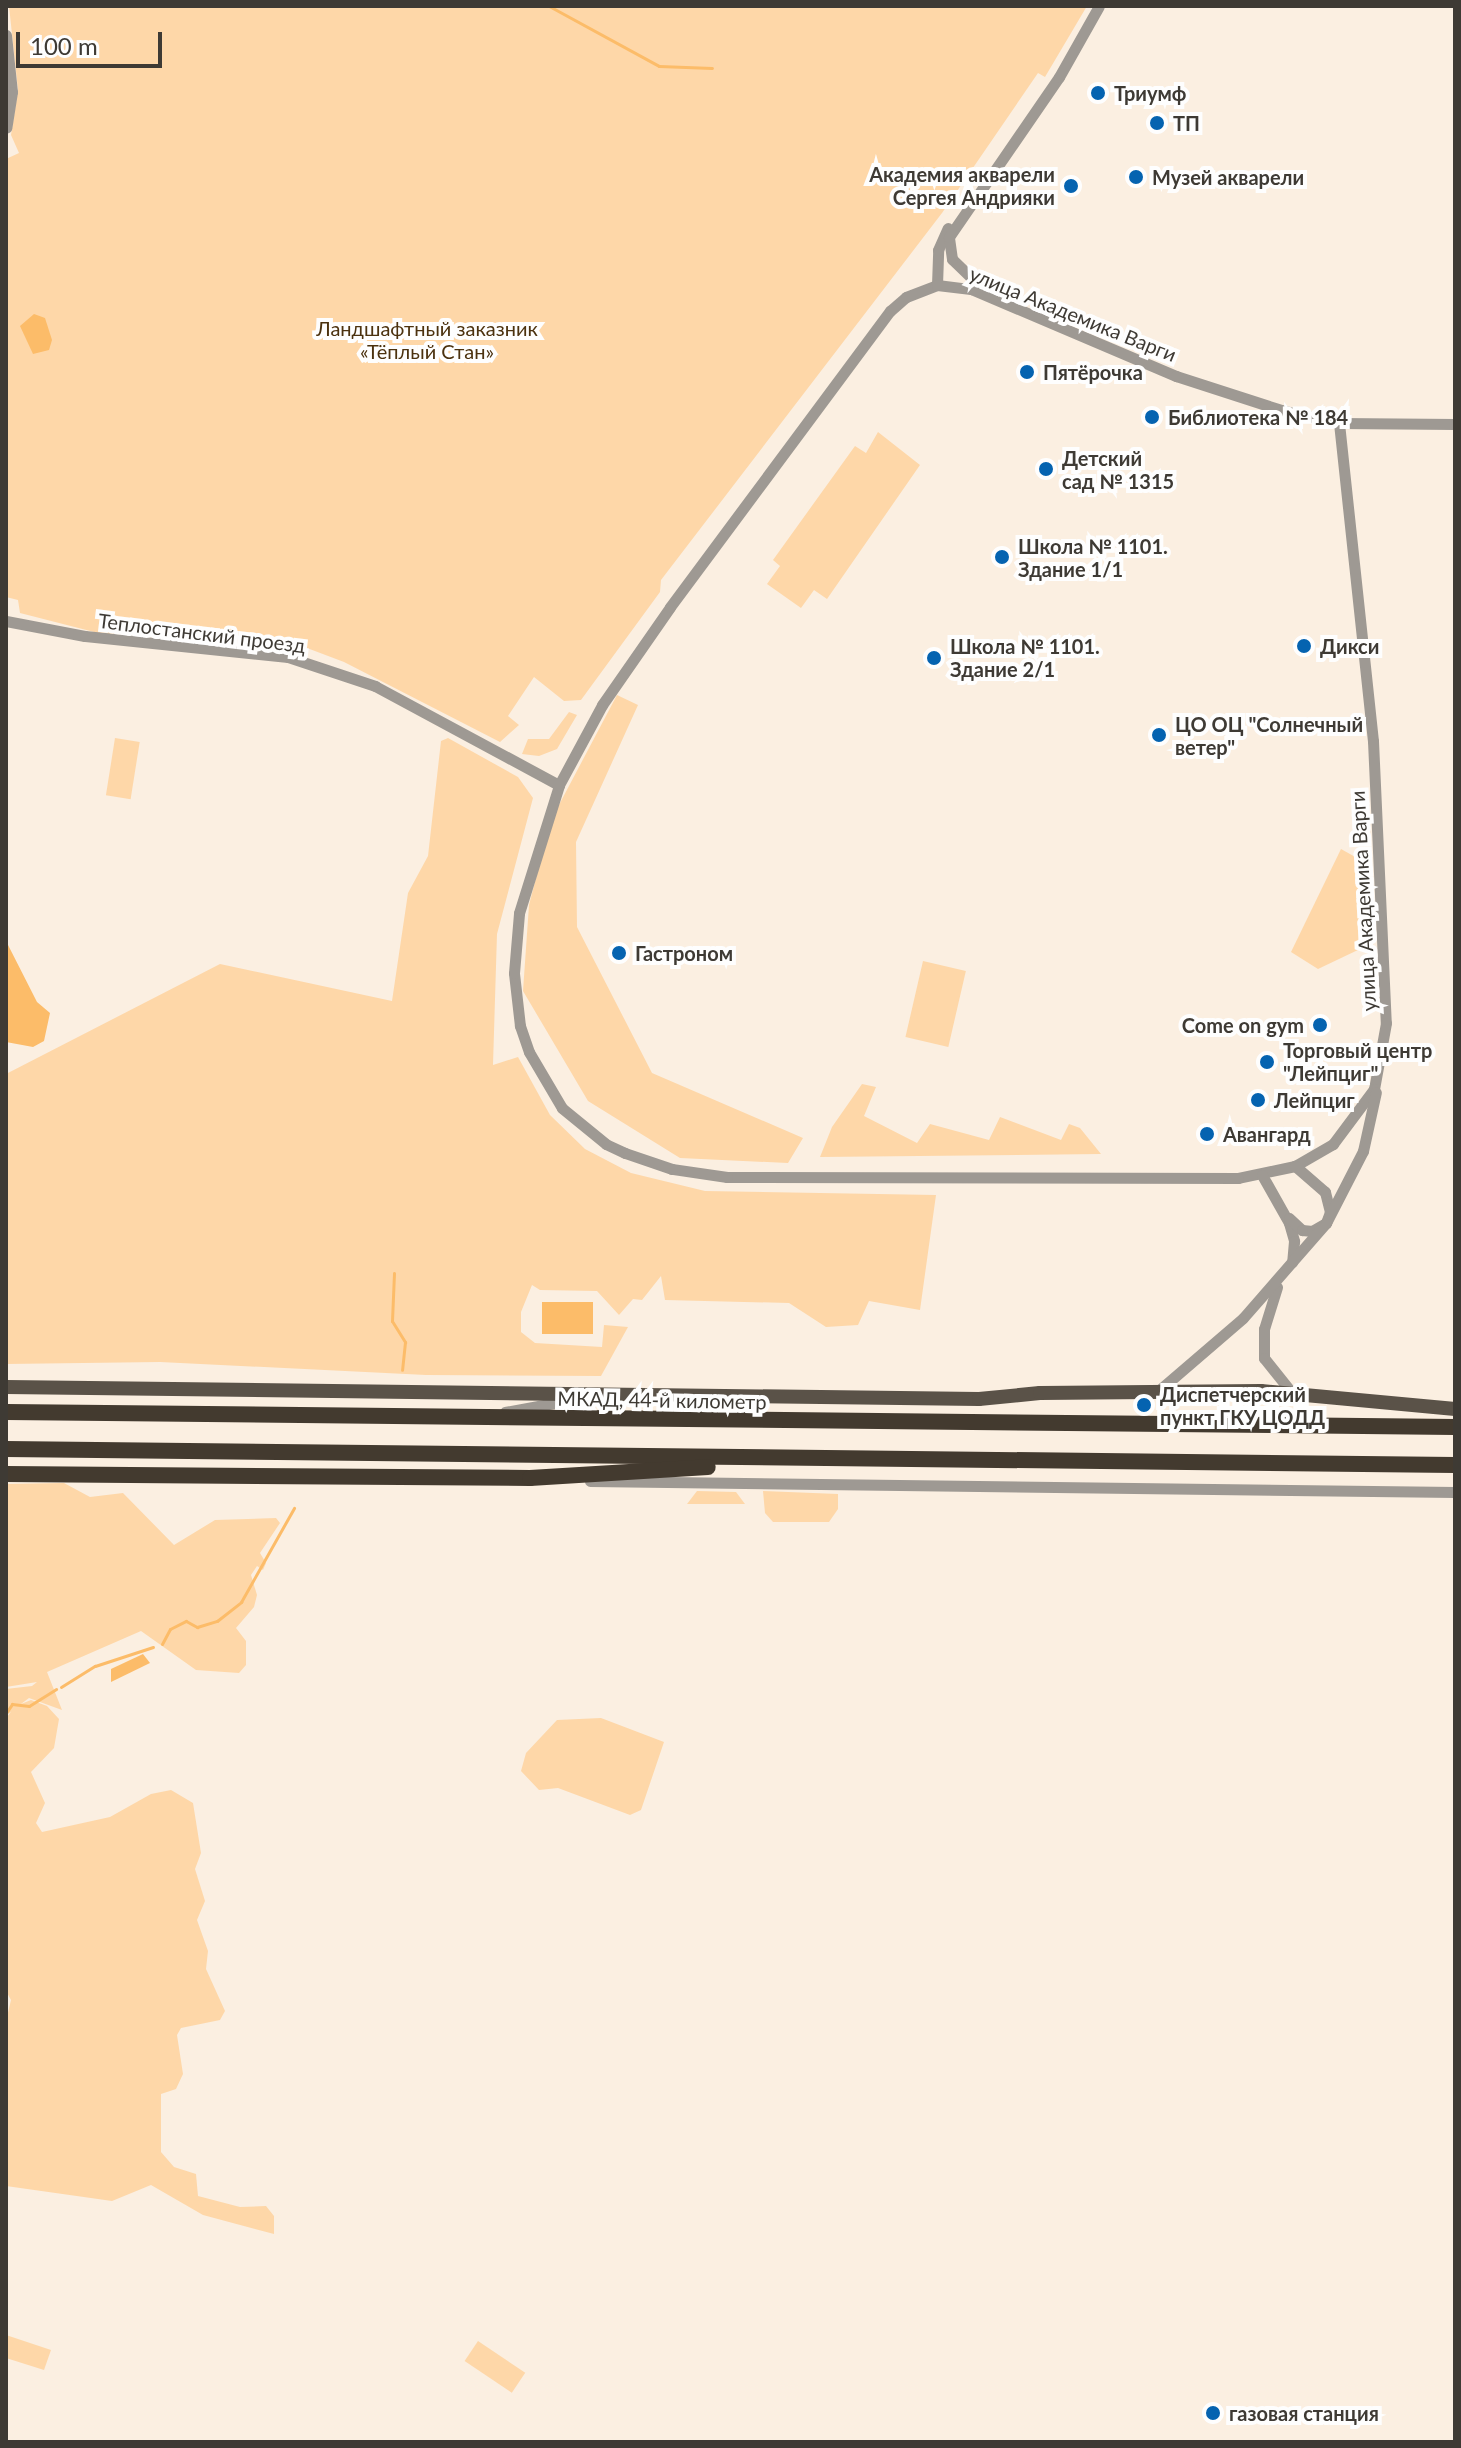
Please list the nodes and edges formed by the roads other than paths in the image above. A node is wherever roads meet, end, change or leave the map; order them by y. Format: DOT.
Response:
graph roads {
  1 [pos="1099,6"];
  2 [pos="6,35"];
  3 [pos="6,128"];
  4 [pos="967,207"];
  5 [pos="937,285"];
  6 [pos="992,296"];
  7 [pos="1339,423"];
  8 [pos="1455,424"];
  9 [pos="6,621"];
  10 [pos="559,785"];
  11 [pos="1381,1068"];
  12 [pos="1295,1166"];
  13 [pos="1262,1175"];
  14 [pos="1282,1208"];
  15 [pos="1326,1223"];
  16 [pos="1290,1267"];
  17 [pos="6,1387"];
  18 [pos="1157,1392"];
  19 [pos="1293,1393"];
  20 [pos="599,1394"];
  21 [pos="1455,1409"];
  22 [pos="6,1412"];
  23 [pos="470,1418"];
  24 [pos="1455,1427"];
  25 [pos="6,1449"];
  26 [pos="780,1458"];
  27 [pos="1455,1465"];
  28 [pos="6,1474"];
  29 [pos="530,1478"];
  30 [pos="1455,1492"];
  1 -- 4 [label="street"];
  2 -- 3 [label="street"];
  4 -- 5 [label="street"];
  4 -- 6 [label="street"];
  5 -- 6 [label="street, улица Академика Варги"];
  5 -- 10 [label="street, улица Академика Варги"];
  6 -- 7 [label="street, улица Академика Варги"];
  7 -- 8 [label="street"];
  7 -- 11 [label="street, улица Академика Варги"];
  9 -- 10 [label="street, Теплостанский проезд"];
  10 -- 13 [label="street, улица Академика Варги"];
  11 -- 12 [label="street, улица Академика Варги"];
  11 -- 15 [label="street"];
  12 -- 13 [label="street, улица Академика Варги"];
  12 -- 15 [label="street"];
  13 -- 14 [label="street"];
  14 -- 15 [label="street"];
  14 -- 16 [label="street"];
  15 -- 16 [label="street"];
  16 -- 18 [label="street"];
  16 -- 19 [label="street"];
  17 -- 20 [label="main road"];
  18 -- 19 [label="main road"];
  18 -- 20 [label="main road"];
  19 -- 21 [label="main road"];
  20 -- 23 [label="street"];
  22 -- 23 [label="highway, МКАД, 44-й километр"];
  23 -- 24 [label="highway, МКАД, 44-й километр"];
  25 -- 26 [label="highway"];
  26 -- 27 [label="highway"];
  26 -- 29 [label="highway"];
  28 -- 29 [label="highway"];
  29 -- 30 [label="street"];
}
